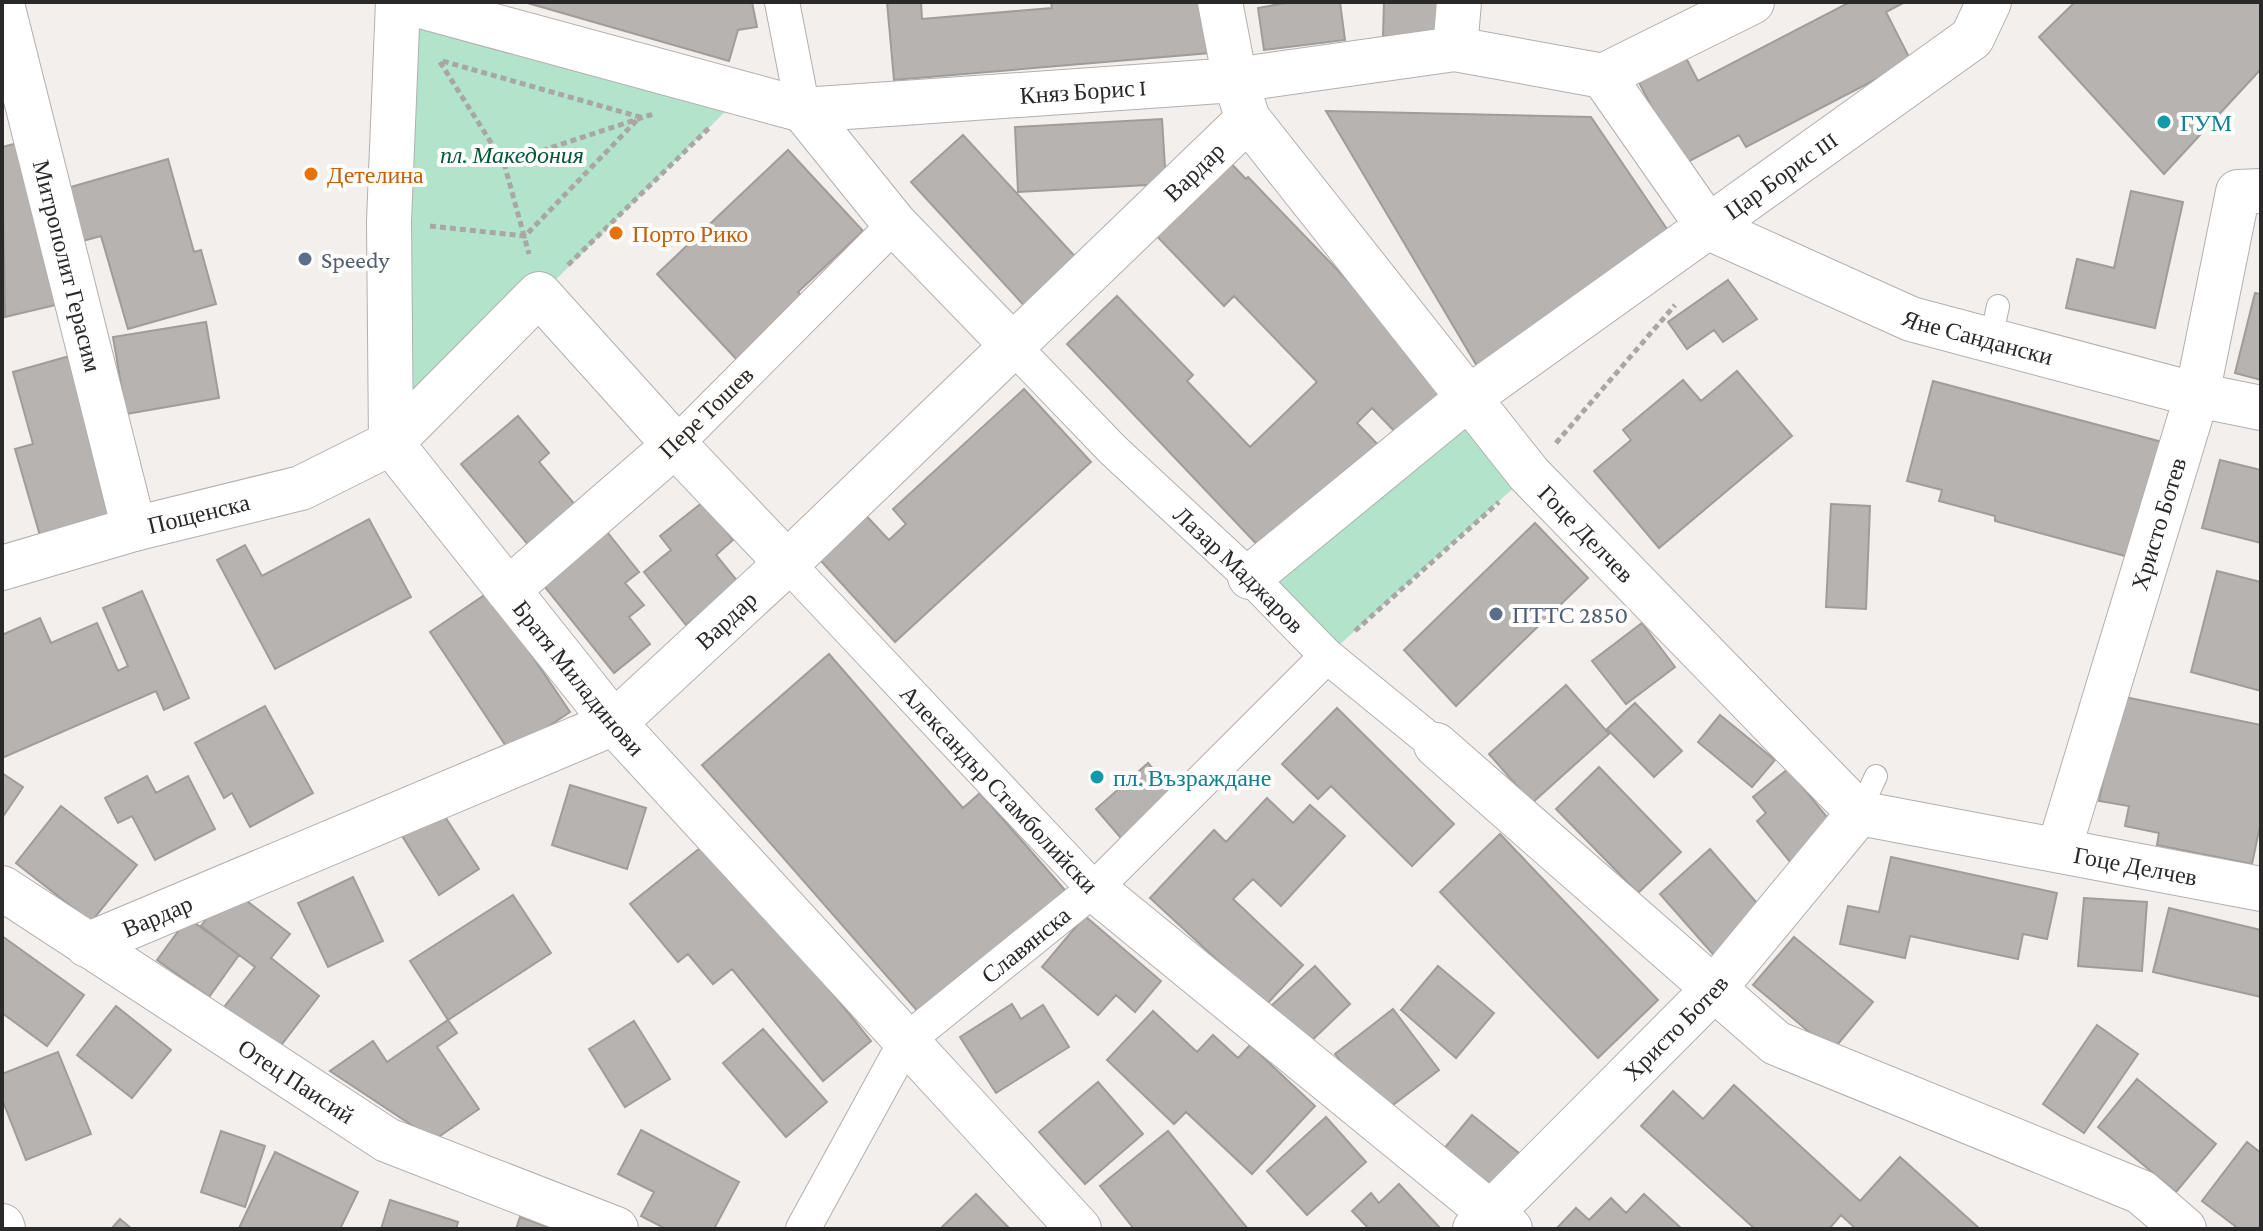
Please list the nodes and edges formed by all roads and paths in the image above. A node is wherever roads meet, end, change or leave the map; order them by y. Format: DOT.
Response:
graph roads {
  1 [pos="398,2"];
  2 [pos="406,2"];
  3 [pos="782,2"];
  4 [pos="1220,2"];
  5 [pos="1459,2"];
  6 [pos="1752,2"];
  7 [pos="1989,2"];
  8 [pos="2,4"];
  9 [pos="431,48"];
  10 [pos="1455,49"];
  11 [pos="439,60"];
  12 [pos="1603,76"];
  13 [pos="743,94"];
  14 [pos="1242,100"];
  15 [pos="803,110"];
  16 [pos="655,114"];
  17 [pos="640,117"];
  18 [pos="504,163"];
  19 [pos="2250,192"];
  20 [pos="389,221"];
  21 [pos="895,224"];
  22 [pos="1709,228"];
  23 [pos="525,236"];
  24 [pos="539,294"];
  25 [pos="1013,346"];
  26 [pos="2197,395"];
  27 [pos="1467,399"];
  28 [pos="2261,408"];
  29 [pos="391,443"];
  30 [pos="675,445"];
  31 [pos="134,529"];
  32 [pos="787,563"];
  33 [pos="2,568"];
  34 [pos="1250,577"];
  35 [pos="508,590"];
  36 [pos="1327,656"];
  37 [pos="614,723"];
  38 [pos="1436,745"];
  39 [pos="1867,795"];
  40 [pos="2059,849"];
  41 [pos="2,888"];
  42 [pos="1094,889"];
  43 [pos="2261,889"];
  44 [pos="87,945"];
  45 [pos="1712,991"];
  46 [pos="906,1041"];
  47 [pos="2136,1210"];
  48 [pos="1491,1223"];
  49 [pos="616,1229"];
  50 [pos="803,1229"];
  51 [pos="1079,1229"];
  52 [pos="2184,1229"];
  1 -- 20 [label="street"];
  2 -- 13 [label="street, Княз Борис I"];
  3 -- 15 [label="street"];
  4 -- 14 [label="street, Гоце Делчев"];
  5 -- 10 [label="street"];
  6 -- 12 [label="street"];
  7 -- 22 [label="street, Цар Борис III"];
  8 -- 31 [label="street, Митрополит Герасим"];
  9 -- 11 [label="path"];
  10 -- 12 [label="street, Княз Борис I"];
  10 -- 14 [label="street, Княз Борис I"];
  11 -- 17 [label="path"];
  11 -- 18 [label="path"];
  12 -- 22 [label="street, Цар Борис III"];
  13 -- 15 [label="street, Княз Борис I"];
  13 -- 24 [label="path"];
  14 -- 15 [label="street, Княз Борис I"];
  14 -- 25 [label="street, Вардар"];
  14 -- 27 [label="street, Гоце Делчев"];
  15 -- 21 [label="street, Лазар Маджаров"];
  16 -- 17 [label="path"];
  17 -- 18 [label="path"];
  17 -- 23 [label="path"];
  18 -- 23 [label="path"];
  19 -- 26 [label="street, Христо Ботев"];
  20 -- 23 [label="path"];
  20 -- 29 [label="street"];
  21 -- 25 [label="street, Лазар Маджаров"];
  21 -- 30 [label="street, Пере Тошев"];
  22 -- 26 [label="street, Яне Сандански"];
  22 -- 27 [label="street"];
  23 -- 24 [label="path"];
  24 -- 29 [label="street, Пощенска"];
  24 -- 30 [label="street, Александър Стамболийски"];
  25 -- 32 [label="street, Вардар"];
  25 -- 34 [label="street, Лазар Маджаров"];
  26 -- 28 [label="street, Яне Сандански"];
  26 -- 40 [label="street, Христо Ботев"];
  27 -- 34 [label="street"];
  27 -- 39 [label="street, Гоце Делчев"];
  29 -- 31 [label="street, Пощенска"];
  29 -- 35 [label="street, Братя Миладинови"];
  30 -- 32 [label="street, Александър Стамболийски"];
  30 -- 35 [label="street, Пере Тошев"];
  31 -- 33 [label="street, Пощенска"];
  32 -- 37 [label="street, Вардар"];
  32 -- 42 [label="street, Александър Стамболийски"];
  34 -- 36 [label="street, Лазар Маджаров"];
  35 -- 37 [label="street, Братя Миладинови"];
  36 -- 38 [label="street, Лазар Маджаров"];
  36 -- 42 [label="street, Славянска"];
  37 -- 44 [label="street, Вардар"];
  37 -- 46 [label="street, Братя Миладинови"];
  38 -- 45 [label="street, Лазар Маджаров"];
  39 -- 40 [label="street, Гоце Делчев"];
  39 -- 45 [label="street, Христо Ботев"];
  40 -- 43 [label="street, Гоце Делчев"];
  41 -- 44 [label="street, Отец Паисий"];
  42 -- 46 [label="street, Славянска"];
  42 -- 48 [label="street, Александър Стамболийски"];
  44 -- 49 [label="street, Отец Паисий"];
  45 -- 47 [label="street, Лазар Маджаров"];
  45 -- 48 [label="street, Христо Ботев"];
  46 -- 50 [label="street, Славянска"];
  46 -- 51 [label="street, Братя Миладинови"];
  47 -- 52 [label="street, Лазар Маджаров"];
}
